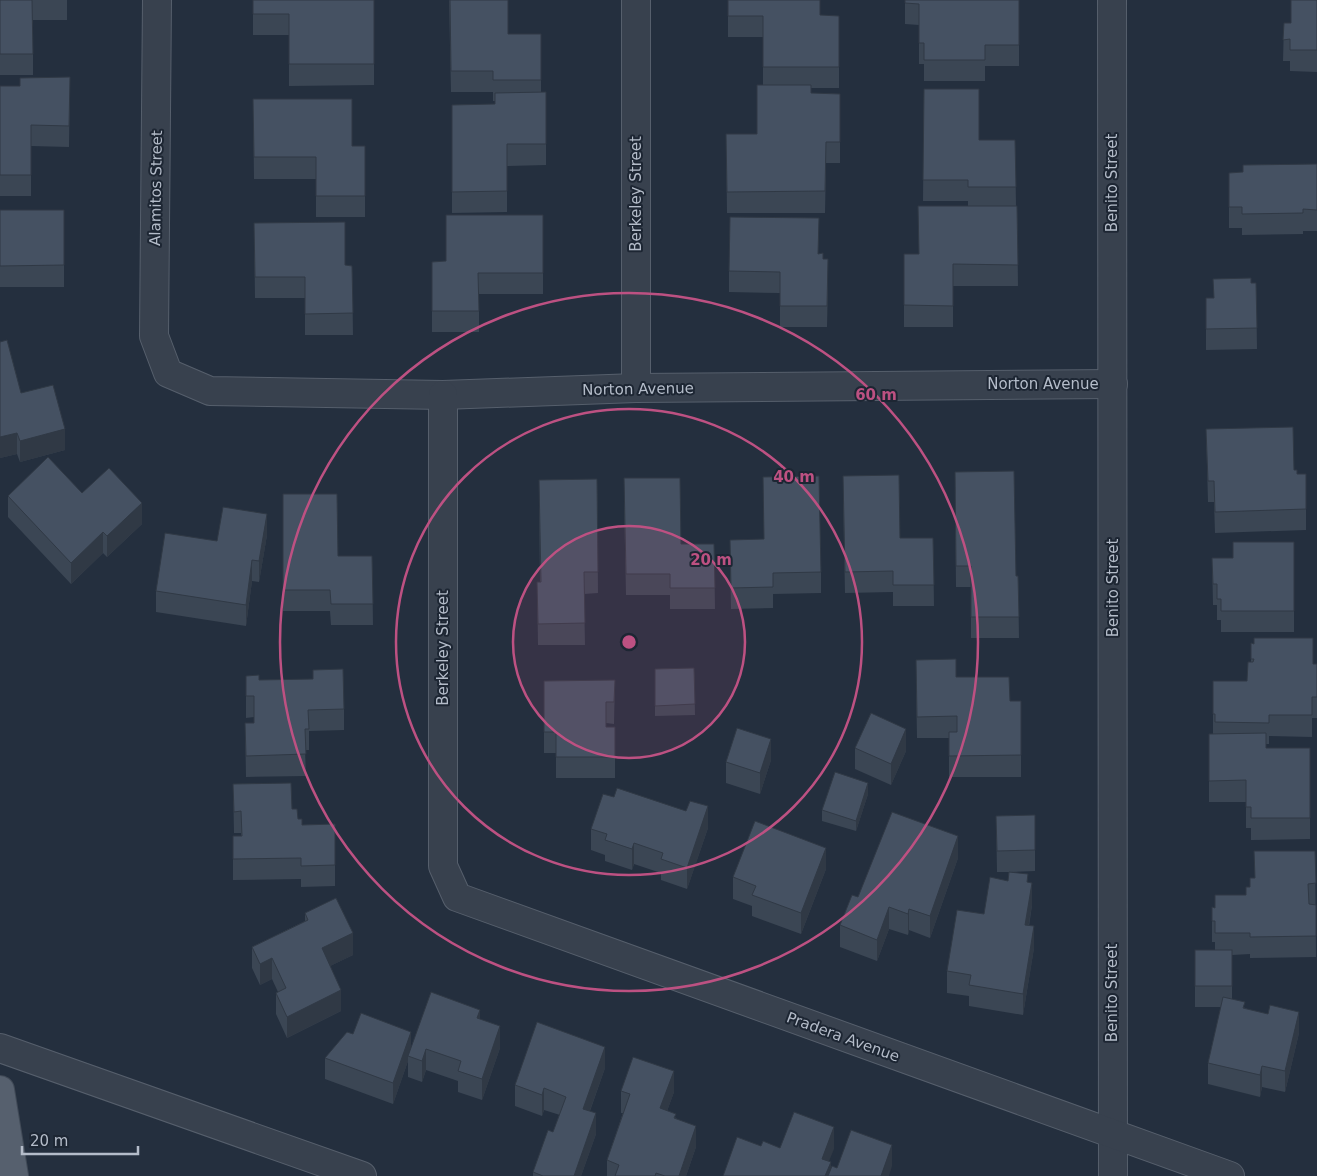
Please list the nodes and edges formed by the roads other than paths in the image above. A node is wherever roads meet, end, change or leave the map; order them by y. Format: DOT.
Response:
graph roads {
  1 [pos="157,0"];
  2 [pos="636,0"];
  3 [pos="1112,0"];
  4 [pos="168,373"];
  5 [pos="1113,384"];
  6 [pos="636,388"];
  7 [pos="443,395"];
  8 [pos="457,898"];
  9 [pos="0,1048"];
  10 [pos="0,1090"];
  11 [pos="1112,1134"];
  12 [pos="14,1176"];
  13 [pos="362,1176"];
  14 [pos="1113,1176"];
  15 [pos="1230,1176"];
  1 -- 4 [label="street, Alamitos Street"];
  2 -- 6 [label="street, Berkeley Street"];
  3 -- 5 [label="street, Benito Street"];
  4 -- 7 [label="street, Norton Avenue"];
  5 -- 6 [label="street, Norton Avenue"];
  5 -- 11 [label="street, Benito Street"];
  6 -- 7 [label="street, Norton Avenue"];
  7 -- 8 [label="street, Berkeley Street"];
  8 -- 11 [label="street, Pradera Avenue"];
  9 -- 13 [label="street"];
  10 -- 12 [label="main road"];
  11 -- 14 [label="street, Benito Street"];
  11 -- 15 [label="street, Pradera Avenue"];
}
